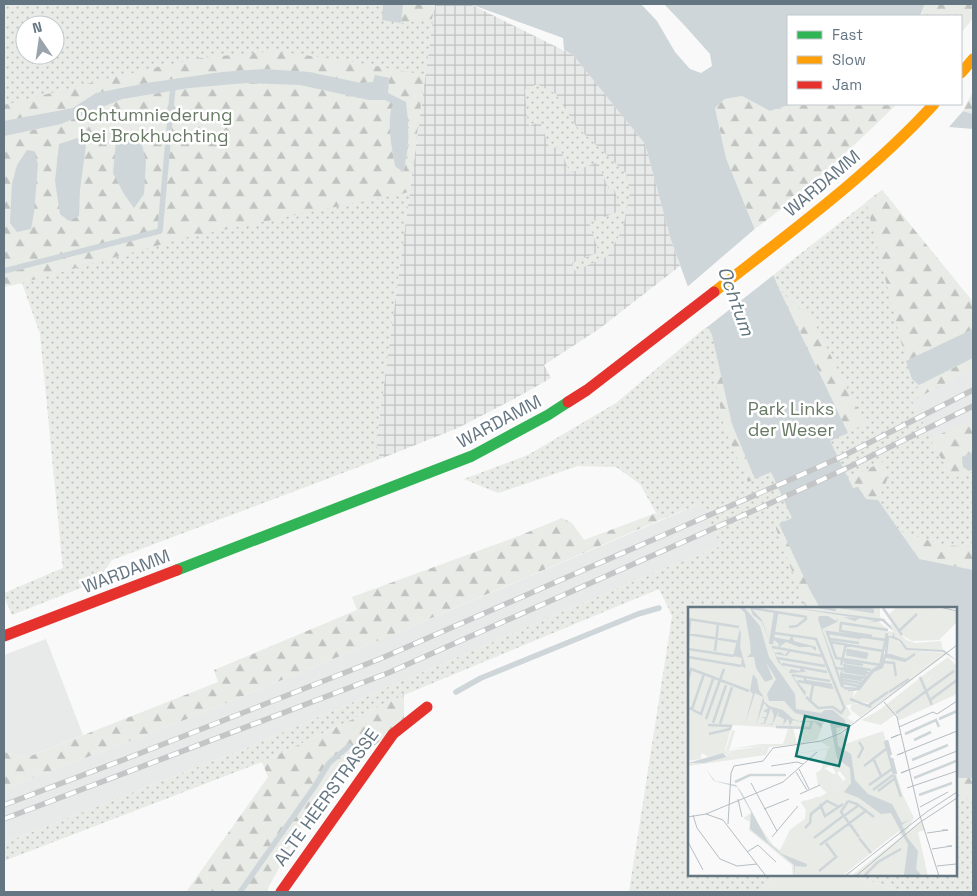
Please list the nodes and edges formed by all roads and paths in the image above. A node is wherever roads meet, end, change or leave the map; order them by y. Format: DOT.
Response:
graph roads {
  1 [pos="973,59"];
  2 [pos="962,73"];
  3 [pos="933,105"];
  4 [pos="4,636"];
  5 [pos="427,707"];
  6 [pos="281,892"];
  1 -- 2 [label="street"];
  3 -- 4 [label="street, WARDAMM"];
  5 -- 6 [label="street, ALTE HEERSTRASSE"];
}
